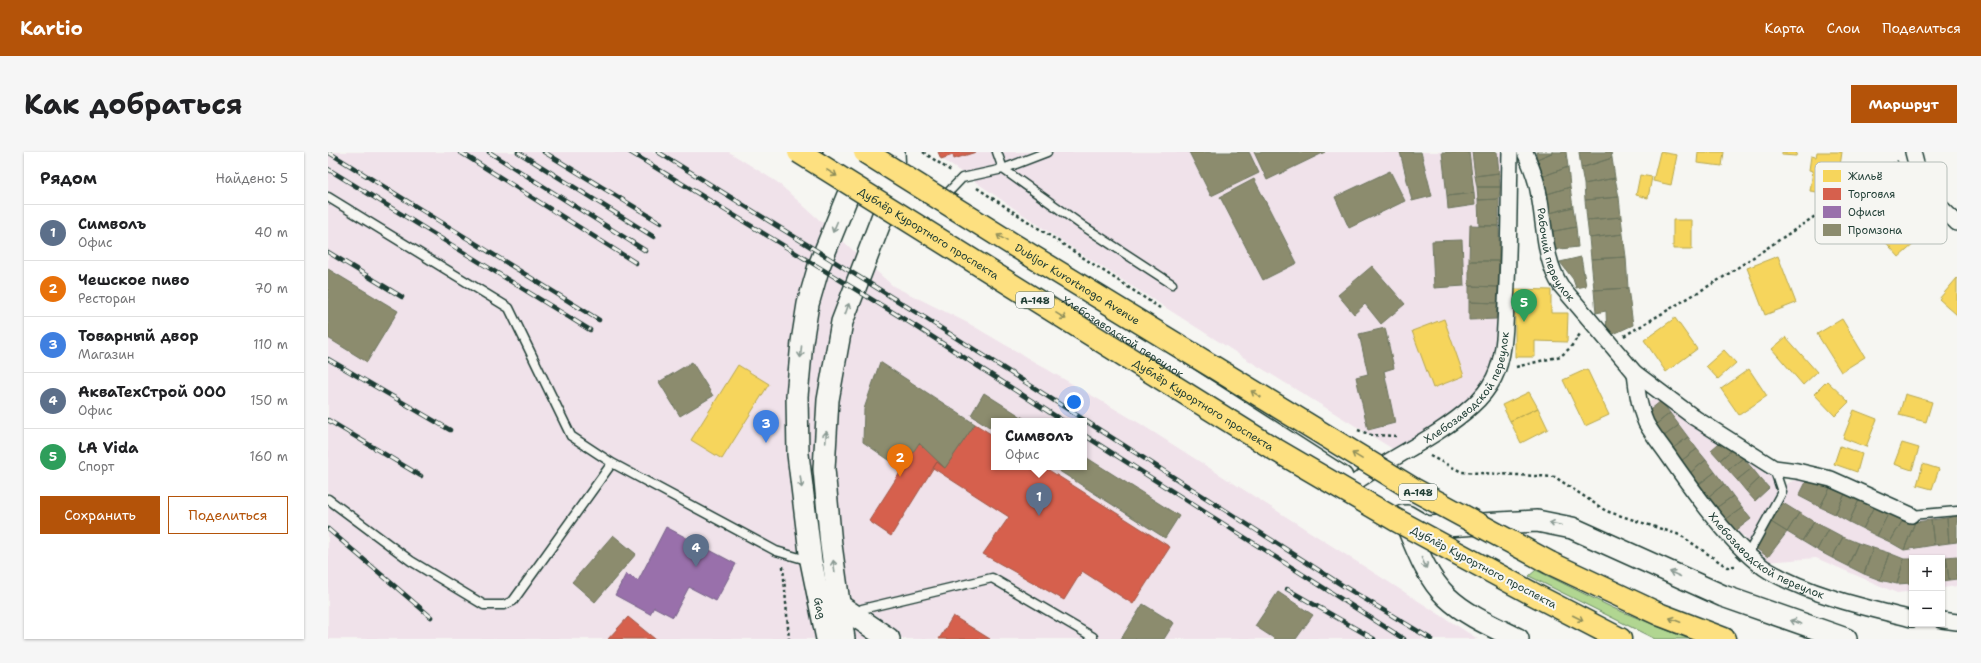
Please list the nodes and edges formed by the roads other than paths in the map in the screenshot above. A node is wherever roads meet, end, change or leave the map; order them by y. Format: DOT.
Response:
graph roads {
  1 [pos="799,152"];
  2 [pos="834,152"];
  3 [pos="894,152"];
  4 [pos="997,152"];
  5 [pos="1047,152"];
  6 [pos="1510,152"];
  7 [pos="1525,152"];
  8 [pos="1913,152"];
  9 [pos="863,157"];
  10 [pos="1916,162"];
  11 [pos="1003,170"];
  12 [pos="893,190"];
  13 [pos="328,197"];
  14 [pos="929,213"];
  15 [pos="1947,214"];
  16 [pos="1957,223"];
  17 [pos="1172,284"];
  18 [pos="1635,373"];
  19 [pos="612,463"];
  20 [pos="1774,468"];
  21 [pos="1353,484"];
  22 [pos="328,499"];
  23 [pos="1957,511"];
  24 [pos="1402,514"];
  25 [pos="1911,515"];
  26 [pos="1748,554"];
  27 [pos="812,569"];
  28 [pos="848,610"];
  29 [pos="1909,618"];
  30 [pos="1945,620"];
  31 [pos="1957,622"];
  32 [pos="1093,637"];
  33 [pos="813,639"];
  34 [pos="827,639"];
  35 [pos="844,639"];
  36 [pos="889,639"];
  37 [pos="1518,639"];
  38 [pos="1620,639"];
  39 [pos="1724,639"];
  40 [pos="1846,639"];
  1 -- 38 [label="main road, Дублёр Курортного проспекта / А-148, one-way, bridge"];
  2 -- 9 [label="main road, Хлебозаводской переулок"];
  3 -- 12 [label="main road"];
  4 -- 11 [label="lane"];
  5 -- 11 [label="lane"];
  6 -- 21 [label="street, Хлебозаводской переулок"];
  7 -- 18 [label="street, Рабочий переулок"];
  8 -- 10 [label="street"];
  9 -- 12 [label="main road, Хлебозаводской переулок"];
  9 -- 27 [label="main road, one-way"];
  39 -- 9 [label="main road, Dubljor Kurortnogo Avenue / А-148, one-way, bridge"];
  11 -- 14 [label="lane"];
  11 -- 17 [label="lane"];
  12 -- 14 [label="main road, Хлебозаводской переулок"];
  28 -- 12 [label="main road, one-way"];
  13 -- 19 [label="lane"];
  14 -- 21 [label="main road, Хлебозаводской переулок"];
  15 -- 16 [label="street"];
  18 -- 20 [label="street"];
  18 -- 26 [label="street, Хлебозаводской переулок"];
  19 -- 22 [label="lane"];
  19 -- 27 [label="lane"];
  20 -- 25 [label="street"];
  20 -- 26 [label="lane"];
  21 -- 24 [label="main road, Хлебозаводской переулок"];
  23 -- 25 [label="lane"];
  24 -- 37 [label="main road, А-148, one-way"];
  40 -- 24 [label="main road, Хлебозаводской переулок, one-way"];
  26 -- 29 [label="street, Хлебозаводской переулок"];
  27 -- 33 [label="main road"];
  27 -- 34 [label="main road, Gag"];
  28 -- 32 [label="lane"];
  28 -- 35 [label="main road"];
  28 -- 36 [label="main road"];
  30 -- 31 [label="street"];
}
